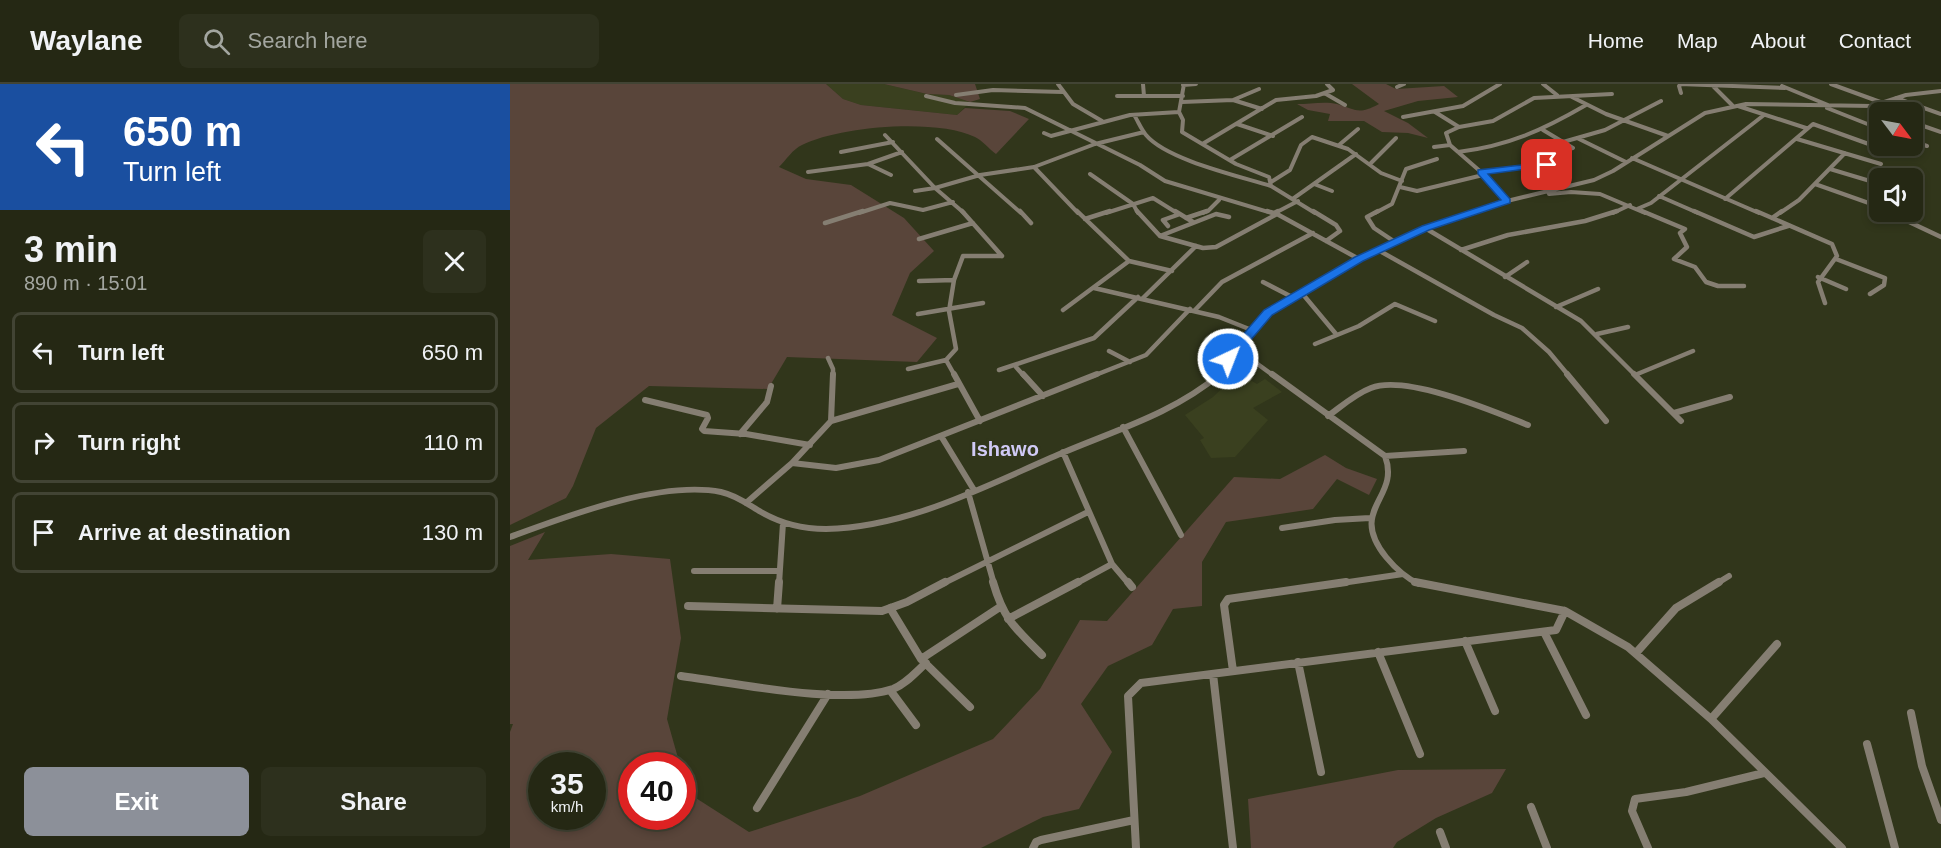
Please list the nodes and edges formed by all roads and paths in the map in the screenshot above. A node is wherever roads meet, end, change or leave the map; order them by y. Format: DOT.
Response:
graph roads {
  1 [pos="996,84"];
  2 [pos="1058,84"];
  3 [pos="1143,84"];
  4 [pos="1196,84"];
  5 [pos="1328,84"];
  6 [pos="1404,84"];
  7 [pos="1500,84"];
  8 [pos="1543,84"];
  9 [pos="1680,84"];
  10 [pos="1777,84"];
  11 [pos="1831,84"];
  12 [pos="1184,85"];
  13 [pos="1712,86"];
  14 [pos="1396,87"];
  15 [pos="1785,88"];
  16 [pos="1259,89"];
  17 [pos="993,90"];
  18 [pos="1063,92"];
  19 [pos="1941,92"];
  20 [pos="1681,93"];
  21 [pos="1929,93"];
  22 [pos="1326,94"];
  23 [pos="1611,94"];
  24 [pos="956,95"];
  25 [pos="926,96"];
  26 [pos="1117,96"];
  27 [pos="1144,96"];
  28 [pos="1183,96"];
  29 [pos="1557,96"];
  30 [pos="1572,97"];
  31 [pos="1941,97"];
  32 [pos="1896,98"];
  33 [pos="1233,100"];
  34 [pos="1660,101"];
  35 [pos="1182,102"];
  36 [pos="1880,102"];
  37 [pos="1886,102"];
  38 [pos="1345,105"];
  39 [pos="1586,105"];
  40 [pos="1733,105"];
  41 [pos="1822,106"];
  42 [pos="1832,106"];
  43 [pos="1869,106"];
  44 [pos="1262,109"];
  45 [pos="1179,112"];
  46 [pos="1435,112"];
  47 [pos="1941,114"];
  48 [pos="1134,115"];
  49 [pos="1764,115"];
  50 [pos="1302,117"];
  51 [pos="1403,117"];
  52 [pos="1625,120"];
  53 [pos="1102,121"];
  54 [pos="1237,124"];
  55 [pos="1869,125"];
  56 [pos="1923,126"];
  57 [pos="1459,127"];
  58 [pos="1806,128"];
  59 [pos="1358,129"];
  60 [pos="1543,130"];
  61 [pos="1072,131"];
  62 [pos="1144,132"];
  63 [pos="1941,132"];
  64 [pos="1044,133"];
  65 [pos="885,135"];
  66 [pos="1273,136"];
  67 [pos="1668,136"];
  68 [pos="1396,138"];
  69 [pos="1577,138"];
  70 [pos="937,139"];
  71 [pos="1797,139"];
  72 [pos="892,142"];
  73 [pos="1563,142"];
  74 [pos="1204,143"];
  75 [pos="1095,144"];
  76 [pos="1869,144"];
  77 [pos="1339,145"];
  78 [pos="1450,145"];
  79 [pos="1923,145"];
  80 [pos="1927,146"];
  81 [pos="1434,147"];
  82 [pos="841,152"];
  83 [pos="902,152"];
  84 [pos="1458,152"];
  85 [pos="1845,153"];
  86 [pos="1356,154"];
  87 [pos="1544,155"];
  88 [pos="1632,158"];
  89 [pos="1437,159"];
  90 [pos="1230,160"];
  91 [pos="1626,162"];
  92 [pos="868,164"];
  93 [pos="1370,164"];
  94 [pos="1881,164"];
  95 [pos="1547,165"];
  96 [pos="1034,167"];
  97 [pos="1830,169"];
  98 [pos="808,172"];
  99 [pos="1090,174"];
  100 [pos="1482,174"];
  101 [pos="891,175"];
  102 [pos="980,175"];
  103 [pos="1680,179"];
  104 [pos="1402,181"];
  105 [pos="1869,181"];
  106 [pos="1271,184"];
  107 [pos="1314,184"];
  108 [pos="1815,184"];
  109 [pos="1400,187"];
  110 [pos="935,188"];
  111 [pos="915,191"];
  112 [pos="1332,191"];
  113 [pos="1527,195"];
  114 [pos="1659,196"];
  115 [pos="1725,199"];
  116 [pos="1219,200"];
  117 [pos="1296,200"];
  118 [pos="1507,201"];
  119 [pos="953,202"];
  120 [pos="1869,203"];
  121 [pos="1133,204"];
  122 [pos="1630,205"];
  123 [pos="1637,209"];
  124 [pos="1276,213"];
  125 [pos="1180,214"];
  126 [pos="1229,217"];
  127 [pos="1186,218"];
  128 [pos="1772,218"];
  129 [pos="1085,219"];
  130 [pos="1193,222"];
  131 [pos="1909,222"];
  132 [pos="825,223"];
  133 [pos="973,223"];
  134 [pos="1031,223"];
  135 [pos="1788,225"];
  136 [pos="1168,226"];
  137 [pos="1425,228"];
  138 [pos="1312,233"];
  139 [pos="1160,236"];
  140 [pos="1941,237"];
  141 [pos="919,239"];
  142 [pos="1326,241"];
  143 [pos="1395,242"];
  144 [pos="1196,246"];
  145 [pos="1378,250"];
  146 [pos="1461,250"];
  147 [pos="1359,259"];
  148 [pos="1836,259"];
  149 [pos="1129,261"];
  150 [pos="1527,262"];
  151 [pos="1172,272"];
  152 [pos="1505,276"];
  153 [pos="1818,277"];
  154 [pos="954,280"];
  155 [pos="919,281"];
  156 [pos="1263,282"];
  157 [pos="1744,286"];
  158 [pos="1094,288"];
  159 [pos="1598,289"];
  160 [pos="1846,290"];
  161 [pos="1301,292"];
  162 [pos="1870,294"];
  163 [pos="1292,297"];
  164 [pos="1140,298"];
  165 [pos="983,303"];
  166 [pos="1825,303"];
  167 [pos="1556,307"];
  168 [pos="1063,310"];
  169 [pos="1193,310"];
  170 [pos="949,311"];
  171 [pos="918,314"];
  172 [pos="1435,321"];
  173 [pos="1628,327"];
  174 [pos="1254,331"];
  175 [pos="1336,334"];
  176 [pos="1597,334"];
  177 [pos="1315,344"];
  178 [pos="1109,351"];
  179 [pos="1693,351"];
  180 [pos="828,358"];
  181 [pos="1228,359"];
  182 [pos="946,360"];
  183 [pos="1130,362"];
  184 [pos="1016,367"];
  185 [pos="908,369"];
  186 [pos="999,370"];
  187 [pos="1635,375"];
  188 [pos="958,384"];
  189 [pos="771,386"];
  190 [pos="1043,396"];
  191 [pos="1730,397"];
  192 [pos="645,400"];
  193 [pos="1674,413"];
  194 [pos="1329,416"];
  195 [pos="831,421"];
  196 [pos="981,421"];
  197 [pos="1606,421"];
  198 [pos="1681,421"];
  199 [pos="1528,425"];
  200 [pos="1123,427"];
  201 [pos="740,434"];
  202 [pos="941,436"];
  203 [pos="810,445"];
  204 [pos="1464,451"];
  205 [pos="1063,452"];
  206 [pos="1385,456"];
  207 [pos="792,463"];
  208 [pos="971,491"];
  209 [pos="746,503"];
  210 [pos="1088,512"];
  211 [pos="1370,518"];
  212 [pos="783,523"];
  213 [pos="1282,528"];
  214 [pos="1181,535"];
  215 [pos="510,537"];
  216 [pos="986,561"];
  217 [pos="1112,564"];
  218 [pos="694,571"];
  219 [pos="779,571"];
  220 [pos="1403,574"];
  221 [pos="1729,576"];
  222 [pos="1132,587"];
  223 [pos="688,606"];
  224 [pos="999,607"];
  225 [pos="777,609"];
  226 [pos="890,609"];
  227 [pos="1565,611"];
  228 [pos="1008,619"];
  229 [pos="1544,632"];
  230 [pos="1465,641"];
  231 [pos="1777,644"];
  232 [pos="1378,652"];
  233 [pos="1636,653"];
  234 [pos="1042,655"];
  235 [pos="923,661"];
  236 [pos="1298,662"];
  237 [pos="1233,671"];
  238 [pos="1214,674"];
  239 [pos="681,676"];
  240 [pos="890,690"];
  241 [pos="828,693"];
  242 [pos="970,707"];
  243 [pos="1495,711"];
  244 [pos="1911,713"];
  245 [pos="1586,715"];
  246 [pos="1711,719"];
  247 [pos="916,725"];
  248 [pos="1867,744"];
  249 [pos="1420,754"];
  250 [pos="1321,772"];
  251 [pos="1764,773"];
  252 [pos="1531,807"];
  253 [pos="757,808"];
  254 [pos="1134,820"];
  255 [pos="1941,820"];
  256 [pos="1440,832"];
  257 [pos="1034,848"];
  258 [pos="1136,848"];
  259 [pos="1233,848"];
  260 [pos="1446,848"];
  261 [pos="1547,848"];
  262 [pos="1648,848"];
  263 [pos="1842,848"];
  264 [pos="1895,848"];
  1 -- 17 [label="street"];
  2 -- 18 [label="street"];
  3 -- 27 [label="street"];
  4 -- 12 [label="street"];
  5 -- 22 [label="street"];
  6 -- 14 [label="street"];
  7 -- 46 [label="street"];
  8 -- 29 [label="street"];
  9 -- 13 [label="street"];
  9 -- 20 [label="street"];
  10 -- 15 [label="street"];
  11 -- 36 [label="street"];
  12 -- 28 [label="street"];
  13 -- 15 [label="street"];
  13 -- 40 [label="street"];
  15 -- 42 [label="street"];
  16 -- 33 [label="street"];
  17 -- 18 [label="street"];
  17 -- 24 [label="street"];
  18 -- 53 [label="street"];
  19 -- 21 [label="street"];
  21 -- 31 [label="street"];
  21 -- 32 [label="street"];
  22 -- 38 [label="street"];
  22 -- 44 [label="street"];
  23 -- 30 [label="street"];
  25 -- 61 [label="street"];
  26 -- 27 [label="street"];
  27 -- 28 [label="street"];
  28 -- 35 [label="street"];
  29 -- 30 [label="street"];
  29 -- 57 [label="street"];
  30 -- 39 [label="street"];
  32 -- 37 [label="street"];
  32 -- 47 [label="street"];
  33 -- 35 [label="street"];
  33 -- 44 [label="street"];
  34 -- 52 [label="street"];
  35 -- 45 [label="street"];
  39 -- 52 [label="street"];
  39 -- 60 [label="street"];
  40 -- 41 [label="street"];
  40 -- 49 [label="street"];
  40 -- 67 [label="street"];
  41 -- 42 [label="street"];
  41 -- 55 [label="street"];
  42 -- 43 [label="street"];
  44 -- 54 [label="street"];
  45 -- 48 [label="street"];
  45 -- 74 [label="street"];
  46 -- 51 [label="street"];
  46 -- 57 [label="street"];
  48 -- 53 [label="street"];
  48 -- 62 [label="street"];
  49 -- 58 [label="street"];
  49 -- 103 [label="street"];
  50 -- 66 [label="street"];
  52 -- 67 [label="street"];
  52 -- 69 [label="street"];
  53 -- 61 [label="street"];
  54 -- 66 [label="street"];
  54 -- 74 [label="street"];
  56 -- 63 [label="street"];
  57 -- 78 [label="street"];
  58 -- 71 [label="street"];
  58 -- 76 [label="street"];
  59 -- 77 [label="street"];
  60 -- 73 [label="street"];
  60 -- 84 [label="street"];
  61 -- 64 [label="street"];
  61 -- 75 [label="street"];
  62 -- 75 [label="street"];
  62 -- 106 [label="street"];
  65 -- 72 [label="street"];
  66 -- 90 [label="street"];
  67 -- 88 [label="street"];
  68 -- 93 [label="street"];
  69 -- 73 [label="street"];
  69 -- 91 [label="street"];
  70 -- 102 [label="street"];
  71 -- 85 [label="street"];
  71 -- 115 [label="street"];
  72 -- 82 [label="street"];
  72 -- 83 [label="street"];
  73 -- 87 [label="street"];
  74 -- 90 [label="street"];
  75 -- 96 [label="street"];
  75 -- 124 [label="street"];
  77 -- 86 [label="street"];
  77 -- 106 [label="street"];
  78 -- 81 [label="street"];
  78 -- 84 [label="street"];
  79 -- 80 [label="street"];
  83 -- 92 [label="street"];
  83 -- 110 [label="street"];
  84 -- 100 [label="street"];
  85 -- 94 [label="street"];
  85 -- 97 [label="street"];
  86 -- 93 [label="street"];
  86 -- 107 [label="street"];
  88 -- 91 [label="street"];
  88 -- 103 [label="street"];
  89 -- 104 [label="street"];
  90 -- 106 [label="street"];
  91 -- 113 [label="street"];
  92 -- 98 [label="street"];
  92 -- 101 [label="street"];
  93 -- 104 [label="street"];
  95 -- 100 [label="street"];
  96 -- 102 [label="street"];
  96 -- 129 [label="street"];
  97 -- 105 [label="street"];
  97 -- 108 [label="street"];
  99 -- 121 [label="street"];
  100 -- 109 [label="street"];
  100 -- 118 [label="street"];
  102 -- 110 [label="street"];
  102 -- 134 [label="street"];
  103 -- 114 [label="street"];
  103 -- 115 [label="street"];
  104 -- 109 [label="street"];
  106 -- 117 [label="street"];
  107 -- 112 [label="street"];
  107 -- 117 [label="street"];
  108 -- 120 [label="street"];
  108 -- 128 [label="street"];
  109 -- 143 [label="street"];
  110 -- 111 [label="street"];
  110 -- 119 [label="street"];
  113 -- 118 [label="street"];
  113 -- 122 [label="street"];
  114 -- 123 [label="street"];
  114 -- 135 [label="street"];
  115 -- 128 [label="street"];
  116 -- 127 [label="street"];
  117 -- 124 [label="street"];
  117 -- 142 [label="street"];
  118 -- 137 [label="street"];
  119 -- 132 [label="street"];
  119 -- 133 [label="street"];
  121 -- 125 [label="street"];
  121 -- 129 [label="street"];
  121 -- 139 [label="street"];
  122 -- 123 [label="street"];
  122 -- 146 [label="street"];
  123 -- 157 [label="street"];
  124 -- 138 [label="street"];
  124 -- 144 [label="street"];
  125 -- 127 [label="street"];
  125 -- 136 [label="street"];
  126 -- 130 [label="street"];
  127 -- 130 [label="street"];
  128 -- 135 [label="street"];
  129 -- 149 [label="street"];
  130 -- 139 [label="street"];
  131 -- 140 [label="street"];
  133 -- 141 [label="street"];
  133 -- 154 [label="street"];
  135 -- 148 [label="street"];
  137 -- 143 [label="street"];
  137 -- 146 [label="street"];
  138 -- 142 [label="street"];
  138 -- 169 [label="street"];
  139 -- 144 [label="street"];
  142 -- 147 [label="street"];
  143 -- 145 [label="street"];
  144 -- 151 [label="street"];
  145 -- 147 [label="street"];
  145 -- 197 [label="street"];
  146 -- 152 [label="street"];
  147 -- 161 [label="street"];
  148 -- 153 [label="street"];
  148 -- 162 [label="street"];
  149 -- 151 [label="street"];
  149 -- 158 [label="street"];
  150 -- 152 [label="street"];
  151 -- 164 [label="street"];
  152 -- 167 [label="street"];
  153 -- 160 [label="street"];
  153 -- 166 [label="street"];
  154 -- 155 [label="street"];
  154 -- 170 [label="street"];
  156 -- 163 [label="street"];
  158 -- 164 [label="street"];
  158 -- 168 [label="street"];
  159 -- 167 [label="street"];
  161 -- 163 [label="street"];
  161 -- 175 [label="street"];
  163 -- 174 [label="street"];
  164 -- 169 [label="street"];
  164 -- 186 [label="street"];
  165 -- 170 [label="street"];
  167 -- 176 [label="street"];
  169 -- 174 [label="street"];
  169 -- 183 [label="street"];
  170 -- 171 [label="street"];
  170 -- 182 [label="street"];
  172 -- 175 [label="street"];
  173 -- 176 [label="street"];
  174 -- 181 [label="street"];
  175 -- 177 [label="street"];
  176 -- 187 [label="street"];
  178 -- 183 [label="street"];
  179 -- 187 [label="street"];
  180 -- 195 [label="street"];
  181 -- 194 [label="street"];
  181 -- 200 [label="street"];
  182 -- 185 [label="street"];
  182 -- 188 [label="street"];
  183 -- 190 [label="street"];
  184 -- 190 [label="street"];
  187 -- 193 [label="street"];
  188 -- 195 [label="street"];
  188 -- 196 [label="street"];
  189 -- 201 [label="street"];
  190 -- 196 [label="street"];
  191 -- 193 [label="street"];
  192 -- 201 [label="street"];
  193 -- 198 [label="street"];
  194 -- 199 [label="street"];
  194 -- 206 [label="street"];
  195 -- 203 [label="street"];
  196 -- 202 [label="street"];
  200 -- 205 [label="street"];
  200 -- 214 [label="street"];
  201 -- 203 [label="street"];
  202 -- 207 [label="street"];
  202 -- 208 [label="street"];
  203 -- 207 [label="street"];
  204 -- 206 [label="street"];
  205 -- 208 [label="street"];
  205 -- 210 [label="street"];
  206 -- 211 [label="street"];
  207 -- 209 [label="street"];
  208 -- 212 [label="street"];
  208 -- 216 [label="street"];
  209 -- 212 [label="street"];
  209 -- 215 [label="street"];
  210 -- 216 [label="street"];
  210 -- 217 [label="street"];
  211 -- 213 [label="street"];
  211 -- 220 [label="street"];
  212 -- 219 [label="street"];
  216 -- 224 [label="street"];
  216 -- 226 [label="street"];
  217 -- 222 [label="street"];
  217 -- 228 [label="street"];
  218 -- 219 [label="street"];
  219 -- 225 [label="street"];
  220 -- 227 [label="street"];
  220 -- 237 [label="street"];
  221 -- 233 [label="street"];
  223 -- 225 [label="street"];
  224 -- 228 [label="street"];
  224 -- 235 [label="street"];
  225 -- 226 [label="street"];
  226 -- 235 [label="street"];
  227 -- 229 [label="street"];
  227 -- 233 [label="street"];
  228 -- 234 [label="street"];
  229 -- 230 [label="street"];
  229 -- 245 [label="street"];
  230 -- 232 [label="street"];
  230 -- 243 [label="street"];
  231 -- 246 [label="street"];
  232 -- 236 [label="street"];
  232 -- 249 [label="street"];
  233 -- 246 [label="street"];
  235 -- 240 [label="street"];
  235 -- 242 [label="street"];
  236 -- 237 [label="street"];
  236 -- 250 [label="street"];
  237 -- 238 [label="street"];
  238 -- 254 [label="street"];
  238 -- 259 [label="street"];
  239 -- 241 [label="street"];
  240 -- 241 [label="street"];
  240 -- 247 [label="street"];
  241 -- 253 [label="street"];
  244 -- 255 [label="street"];
  246 -- 251 [label="street"];
  248 -- 264 [label="street"];
  251 -- 262 [label="street"];
  251 -- 263 [label="street"];
  252 -- 261 [label="street"];
  254 -- 257 [label="street"];
  254 -- 258 [label="street"];
  256 -- 260 [label="street"];
}
